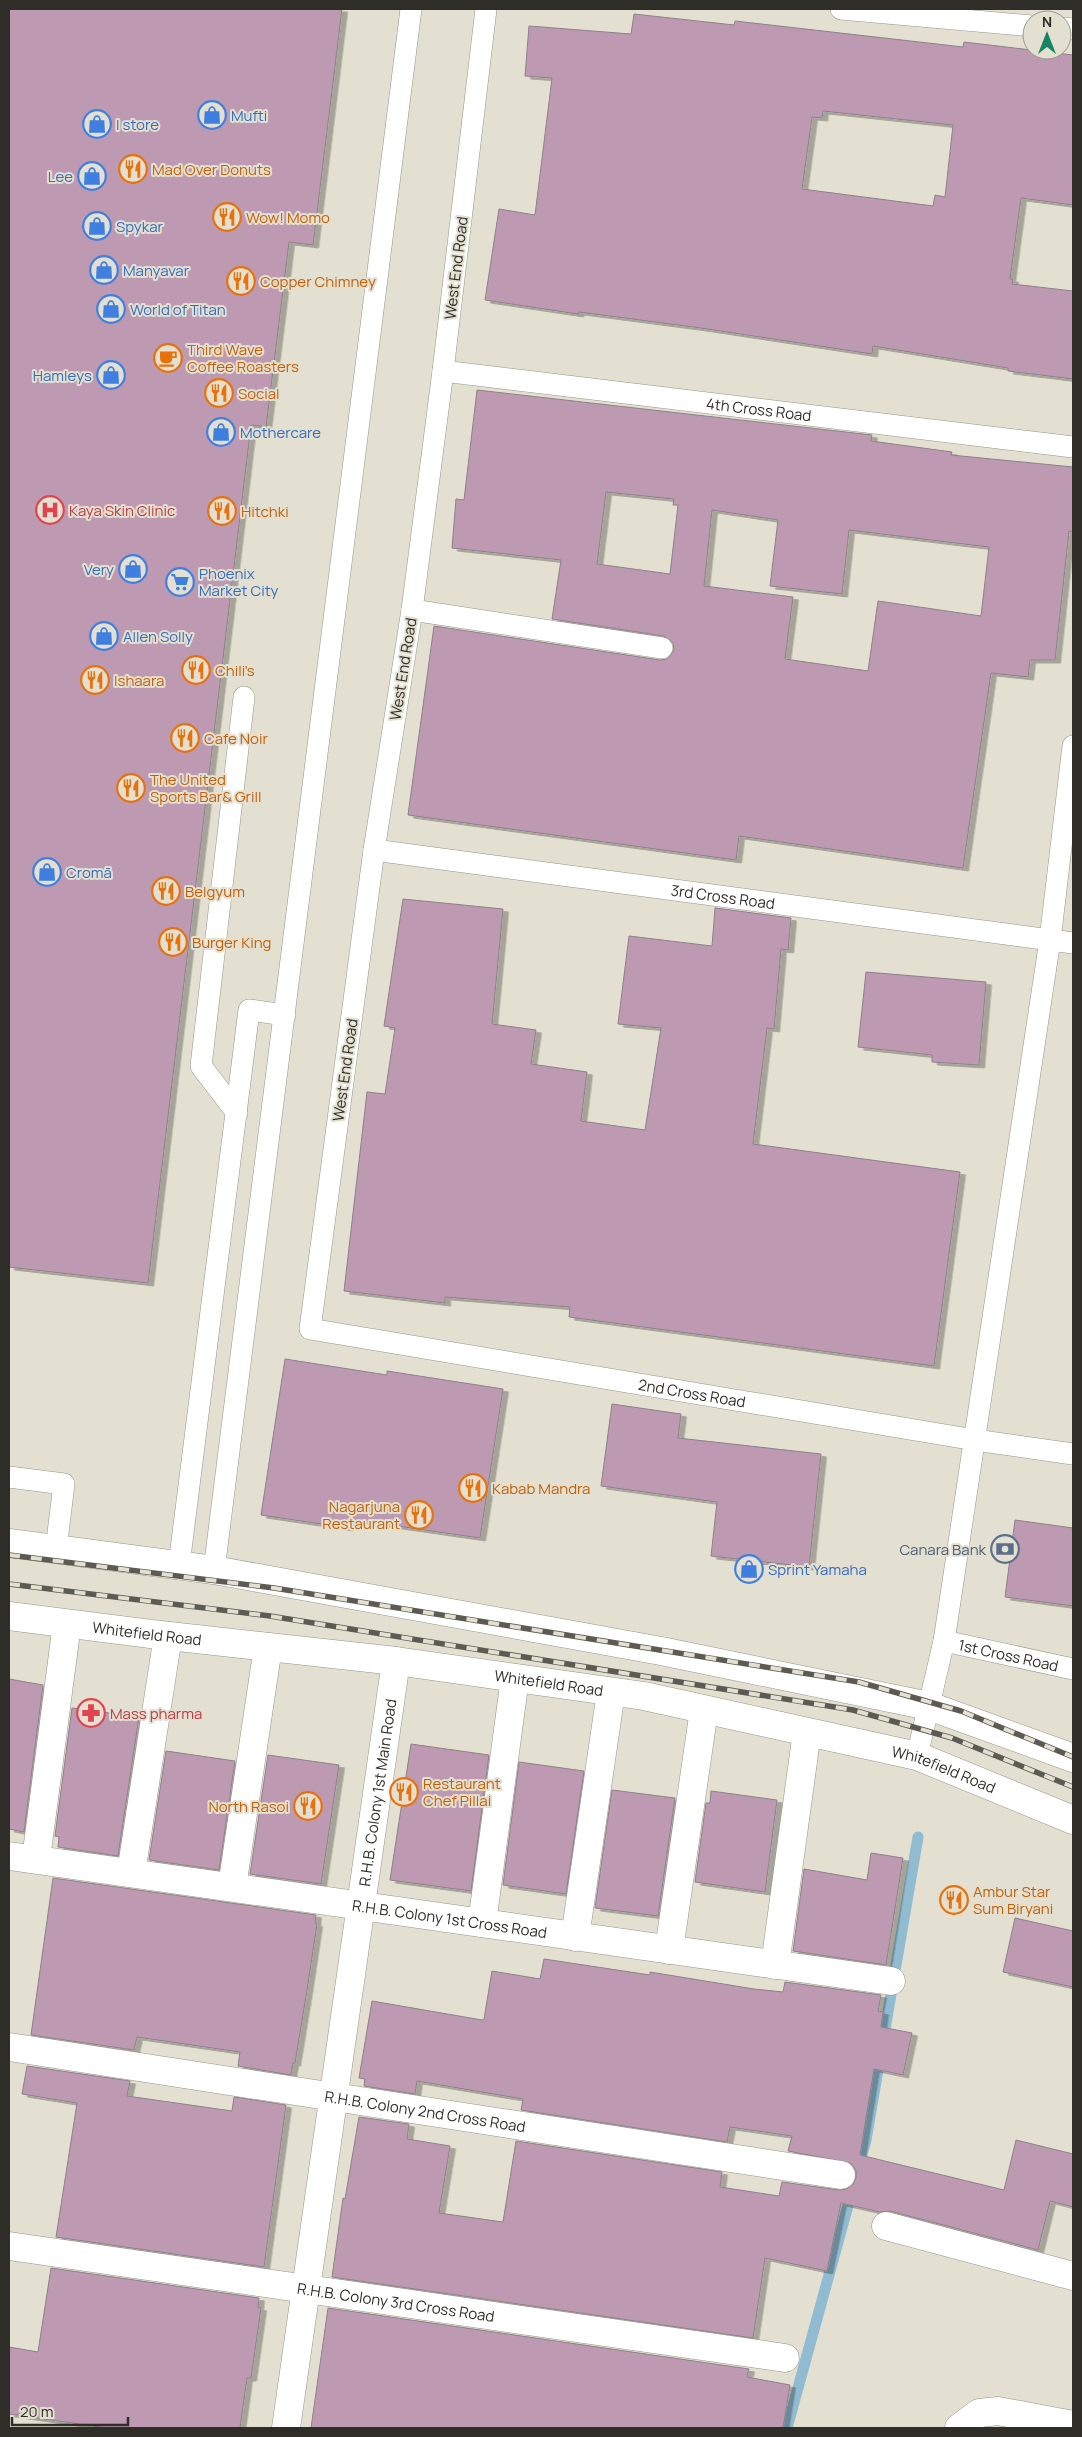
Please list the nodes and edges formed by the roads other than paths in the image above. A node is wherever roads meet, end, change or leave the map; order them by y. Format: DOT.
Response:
graph roads {
  1 [pos="411,9"];
  2 [pos="486,9"];
  3 [pos="841,9"];
  4 [pos="1022,25"];
  5 [pos="443,372"];
  6 [pos="1073,447"];
  7 [pos="412,610"];
  8 [pos="662,648"];
  9 [pos="244,697"];
  10 [pos="1073,746"];
  11 [pos="374,850"];
  12 [pos="1050,940"];
  13 [pos="1073,943"];
  14 [pos="285,1015"];
  15 [pos="237,1113"];
  16 [pos="310,1329"];
  17 [pos="975,1440"];
  18 [pos="1073,1454"];
  19 [pos="9,1477"];
  20 [pos="9,1543"];
  21 [pos="56,1549"];
  22 [pos="179,1565"];
  23 [pos="214,1570"];
  24 [pos="9,1616"];
  25 [pos="67,1624"];
  26 [pos="168,1636"];
  27 [pos="944,1641"];
  28 [pos="268,1647"];
  29 [pos="396,1661"];
  30 [pos="1073,1668"];
  31 [pos="515,1678"];
  32 [pos="611,1692"];
  33 [pos="928,1706"];
  34 [pos="704,1710"];
  35 [pos="807,1732"];
  36 [pos="917,1756"];
  37 [pos="1073,1758"];
  38 [pos="1073,1820"];
  39 [pos="9,1856"];
  40 [pos="36,1859"];
  41 [pos="131,1872"];
  42 [pos="232,1887"];
  43 [pos="360,1906"];
  44 [pos="482,1923"];
  45 [pos="575,1936"];
  46 [pos="669,1950"];
  47 [pos="775,1965"];
  48 [pos="891,1981"];
  49 [pos="9,2047"];
  50 [pos="334,2096"];
  51 [pos="841,2175"];
  52 [pos="886,2226"];
  53 [pos="9,2246"];
  54 [pos="1073,2276"];
  55 [pos="306,2289"];
  56 [pos="785,2358"];
  57 [pos="1073,2425"];
  58 [pos="286,2428"];
  59 [pos="959,2428"];
  1 -- 14 [label="lane"];
  2 -- 5 [label="lane, West End Road"];
  3 -- 4 [label="lane"];
  5 -- 6 [label="lane, 4th Cross Road"];
  5 -- 7 [label="lane, West End Road"];
  7 -- 8 [label="lane"];
  7 -- 11 [label="lane, West End Road"];
  9 -- 15 [label="lane"];
  10 -- 12 [label="lane"];
  11 -- 12 [label="lane, 3rd Cross Road"];
  11 -- 16 [label="lane, West End Road"];
  12 -- 13 [label="lane, 3rd Cross Road"];
  12 -- 17 [label="lane"];
  14 -- 15 [label="lane"];
  14 -- 23 [label="lane"];
  15 -- 22 [label="lane"];
  16 -- 17 [label="lane, 2nd Cross Road"];
  17 -- 18 [label="lane, 2nd Cross Road"];
  17 -- 27 [label="lane"];
  19 -- 21 [label="lane"];
  20 -- 21 [label="street"];
  21 -- 22 [label="street"];
  22 -- 23 [label="street"];
  23 -- 33 [label="street"];
  24 -- 25 [label="street, Whitefield Road"];
  25 -- 26 [label="street, Whitefield Road"];
  25 -- 40 [label="street"];
  26 -- 28 [label="street, Whitefield Road"];
  26 -- 41 [label="street"];
  27 -- 30 [label="lane, 1st Cross Road"];
  27 -- 33 [label="lane"];
  28 -- 29 [label="street, Whitefield Road"];
  28 -- 42 [label="street"];
  29 -- 31 [label="street, Whitefield Road"];
  29 -- 43 [label="street, R.H.B. Colony 1st Main Road"];
  31 -- 32 [label="street, Whitefield Road"];
  31 -- 44 [label="street"];
  32 -- 34 [label="street, Whitefield Road"];
  32 -- 45 [label="street"];
  33 -- 36 [label="lane"];
  33 -- 37 [label="street"];
  34 -- 35 [label="street, Whitefield Road"];
  34 -- 46 [label="street"];
  35 -- 36 [label="street, Whitefield Road"];
  35 -- 47 [label="street"];
  36 -- 38 [label="street, Whitefield Road"];
  39 -- 40 [label="street, R.H.B. Colony 1st Cross Road"];
  40 -- 41 [label="street, R.H.B. Colony 1st Cross Road"];
  41 -- 42 [label="street, R.H.B. Colony 1st Cross Road"];
  42 -- 43 [label="street, R.H.B. Colony 1st Cross Road"];
  43 -- 44 [label="street, R.H.B. Colony 1st Cross Road"];
  43 -- 50 [label="street, R.H.B. Colony 1st Main Road"];
  44 -- 45 [label="street, R.H.B. Colony 1st Cross Road"];
  45 -- 46 [label="street, R.H.B. Colony 1st Cross Road"];
  46 -- 47 [label="street, R.H.B. Colony 1st Cross Road"];
  47 -- 48 [label="street, R.H.B. Colony 1st Cross Road"];
  49 -- 50 [label="street, R.H.B. Colony 2nd Cross Road"];
  50 -- 51 [label="street, R.H.B. Colony 2nd Cross Road"];
  50 -- 55 [label="street, R.H.B. Colony 1st Main Road"];
  52 -- 54 [label="street"];
  53 -- 55 [label="street, R.H.B. Colony 3rd Cross Road"];
  55 -- 56 [label="street, R.H.B. Colony 3rd Cross Road"];
  55 -- 58 [label="street, R.H.B. Colony 1st Main Road"];
  57 -- 59 [label="street"];
}
